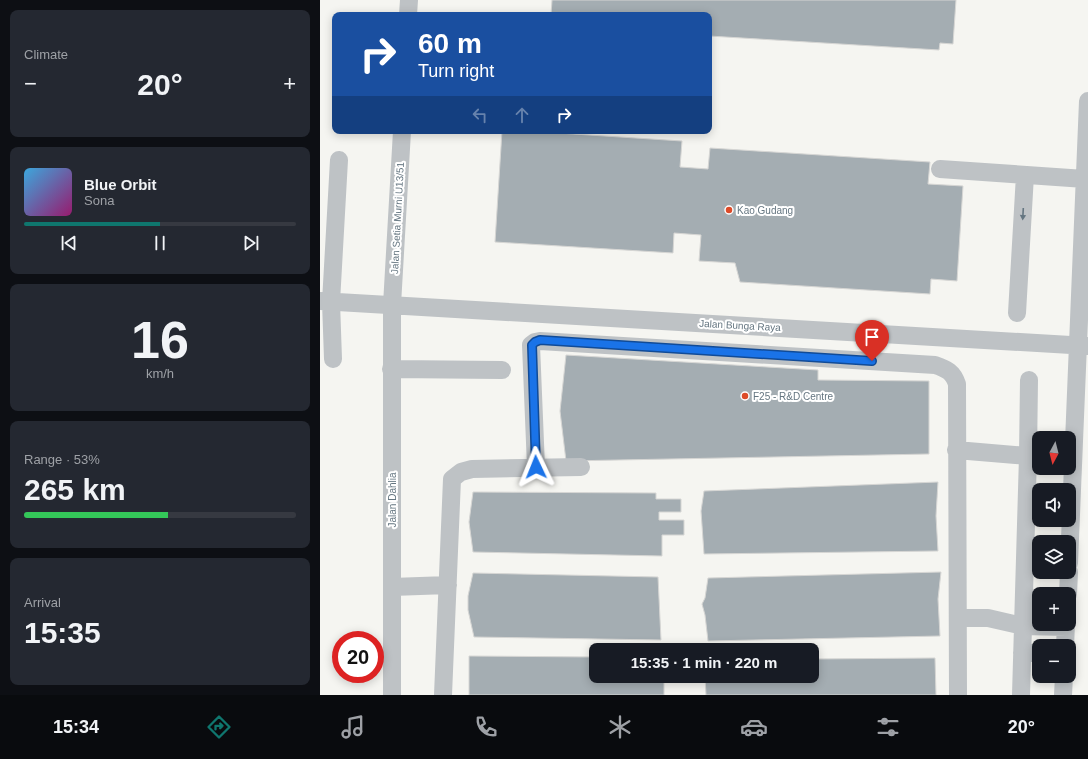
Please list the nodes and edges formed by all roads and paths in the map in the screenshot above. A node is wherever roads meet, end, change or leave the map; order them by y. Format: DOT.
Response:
graph roads {
  1 [pos="409,0"];
  2 [pos="408,12"];
  3 [pos="1088,101"];
  4 [pos="402,134"];
  5 [pos="340,160"];
  6 [pos="940,169"];
  7 [pos="1025,175"];
  8 [pos="1085,180"];
  9 [pos="325,301"];
  10 [pos="392,305"];
  11 [pos="1017,313"];
  12 [pos="1083,345"];
  13 [pos="333,359"];
  14 [pos="392,369"];
  15 [pos="502,370"];
  16 [pos="1029,380"];
  17 [pos="1032,431"];
  18 [pos="1074,431"];
  19 [pos="956,450"];
  20 [pos="1032,456"];
  21 [pos="536,467"];
  22 [pos="581,467"];
  23 [pos="1033,475"];
  24 [pos="1071,475"];
  25 [pos="1070,535"];
  26 [pos="448,585"];
  27 [pos="392,586"];
  28 [pos="958,618"];
  29 [pos="1023,626"];
  30 [pos="1032,626"];
  31 [pos="1031,653"];
  32 [pos="1064,683"];
  33 [pos="392,695"];
  34 [pos="444,695"];
  35 [pos="958,695"];
  36 [pos="1021,695"];
  37 [pos="1063,695"];
  1 -- 2 [label="street"];
  3 -- 8 [label="street"];
  4 -- 10 [label="street, Jalan Setia Murni U13/51"];
  5 -- 9 [label="street"];
  6 -- 7 [label="street"];
  7 -- 8 [label="street"];
  7 -- 11 [label="street, one-way"];
  8 -- 12 [label="street"];
  9 -- 10 [label="street, Jalan Bunga Raya"];
  9 -- 13 [label="street"];
  10 -- 12 [label="street, Jalan Bunga Raya"];
  10 -- 14 [label="street, Jalan Dahlia"];
  12 -- 18 [label="street"];
  14 -- 15 [label="street"];
  14 -- 27 [label="street, Jalan Dahlia"];
  16 -- 17 [label="street"];
  19 -- 20 [label="street"];
  19 -- 21 [label="street"];
  19 -- 28 [label="street"];
  21 -- 22 [label="street"];
  21 -- 26 [label="street"];
  23 -- 29 [label="street"];
  24 -- 25 [label="street"];
  26 -- 27 [label="street"];
  26 -- 34 [label="street"];
  27 -- 33 [label="street, Jalan Dahlia"];
  28 -- 29 [label="street"];
  28 -- 35 [label="street"];
  29 -- 30 [label="street"];
  29 -- 31 [label="street"];
  31 -- 36 [label="street"];
  32 -- 37 [label="street"];
}
